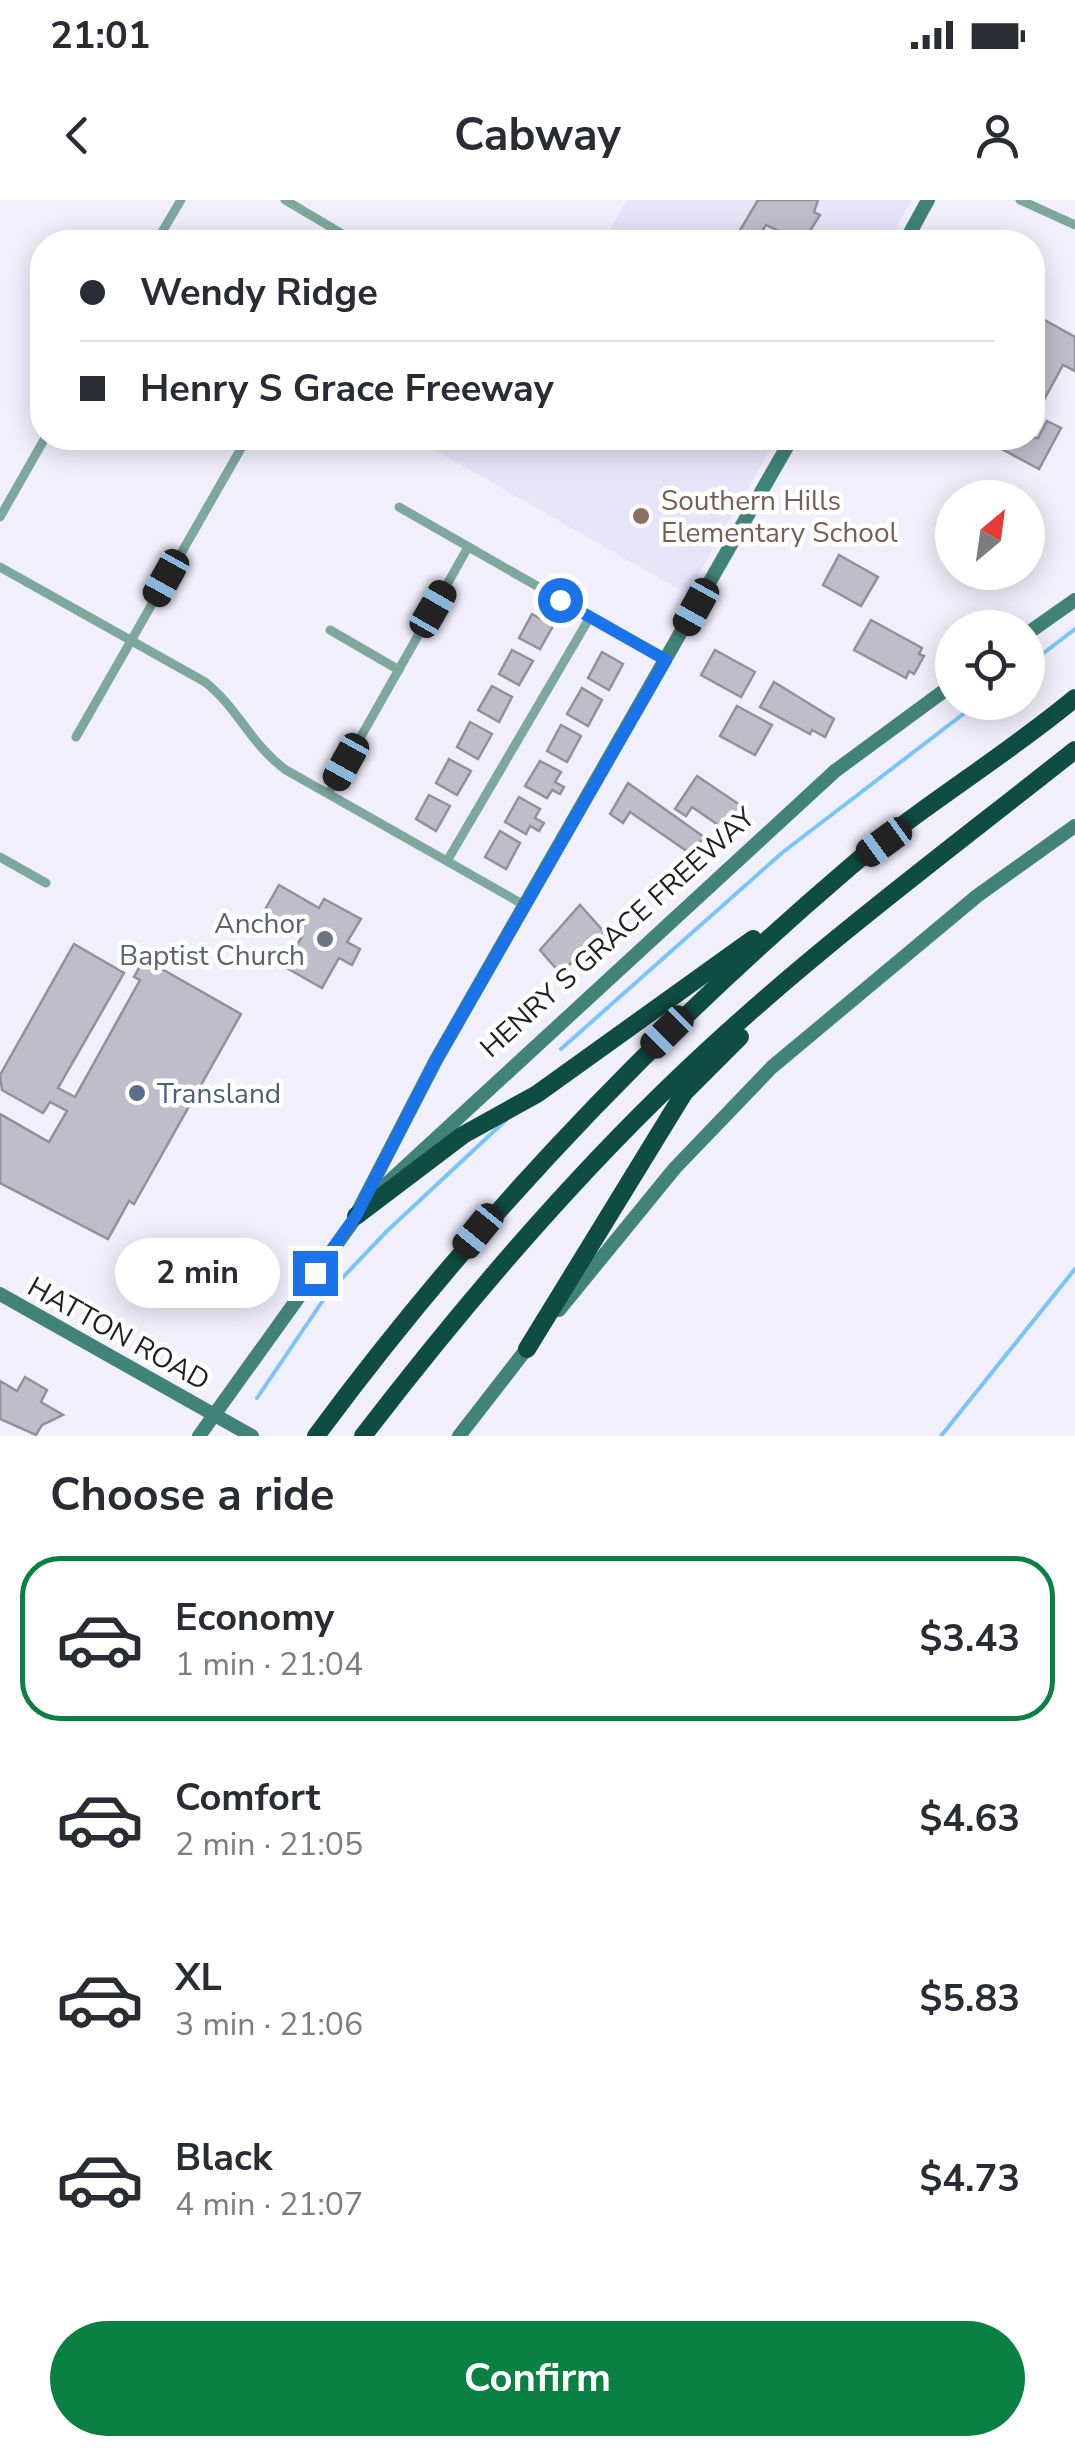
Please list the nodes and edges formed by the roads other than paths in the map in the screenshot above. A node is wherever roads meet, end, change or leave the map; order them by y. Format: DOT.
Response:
graph roads {
  1 [pos="181,200"];
  2 [pos="285,200"];
  3 [pos="928,200"];
  4 [pos="1020,200"];
  5 [pos="1075,224"];
  6 [pos="163,230"];
  7 [pos="336,230"];
  8 [pos="911,230"];
  9 [pos="38,450"];
  10 [pos="239,450"];
  11 [pos="785,450"];
  12 [pos="399,507"];
  13 [pos="0,517"];
  14 [pos="467,548"];
  15 [pos="0,568"];
  16 [pos="1075,600"];
  17 [pos="590,617"];
  18 [pos="1045,620"];
  19 [pos="330,630"];
  20 [pos="131,641"];
  21 [pos="666,660"];
  22 [pos="399,670"];
  23 [pos="935,697"];
  24 [pos="1075,698"];
  25 [pos="76,737"];
  26 [pos="1075,750"];
  27 [pos="329,794"];
  28 [pos="1075,826"];
  29 [pos="0,857"];
  30 [pos="448,861"];
  31 [pos="854,864"];
  32 [pos="46,883"];
  33 [pos="526,906"];
  34 [pos="870,909"];
  35 [pos="356,1216"];
  36 [pos="0,1294"];
  37 [pos="527,1349"];
  38 [pos="213,1414"];
  39 [pos="199,1436"];
  40 [pos="252,1436"];
  41 [pos="316,1436"];
  42 [pos="363,1436"];
  43 [pos="459,1436"];
  1 -- 6 [label="street"];
  2 -- 7 [label="street"];
  3 -- 8 [label="street"];
  4 -- 5 [label="street"];
  9 -- 13 [label="street"];
  10 -- 20 [label="street"];
  11 -- 21 [label="street"];
  12 -- 14 [label="street"];
  14 -- 17 [label="street"];
  14 -- 22 [label="street"];
  15 -- 20 [label="street"];
  16 -- 18 [label="street"];
  17 -- 21 [label="street"];
  17 -- 30 [label="street"];
  19 -- 22 [label="street"];
  20 -- 25 [label="street"];
  20 -- 27 [label="street"];
  21 -- 33 [label="street"];
  22 -- 27 [label="street"];
  23 -- 35 [label="street, HENRY S GRACE FREEWAY"];
  24 -- 31 [label="highway"];
  26 -- 34 [label="highway"];
  27 -- 30 [label="street"];
  28 -- 37 [label="street"];
  29 -- 32 [label="street"];
  30 -- 33 [label="street"];
  31 -- 35 [label="highway"];
  31 -- 41 [label="highway"];
  33 -- 35 [label="street"];
  34 -- 37 [label="highway"];
  34 -- 42 [label="highway"];
  35 -- 38 [label="street, HENRY S GRACE FREEWAY"];
  36 -- 38 [label="street, HATTON ROAD"];
  37 -- 43 [label="street"];
  38 -- 39 [label="street, HENRY S GRACE FREEWAY"];
  38 -- 40 [label="street, HATTON ROAD"];
}
